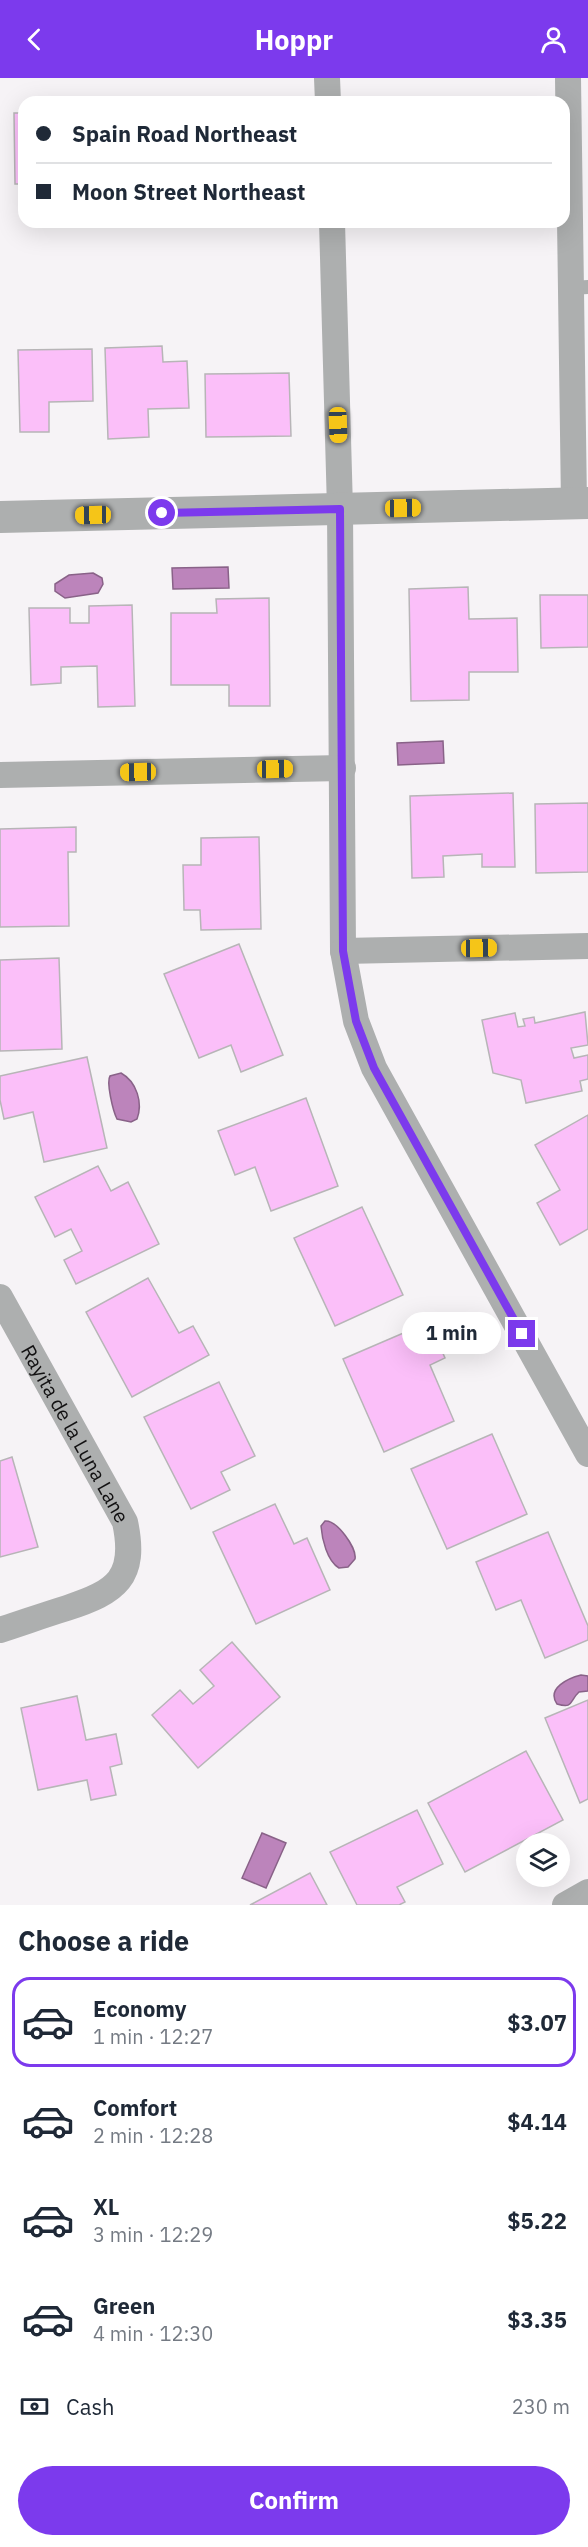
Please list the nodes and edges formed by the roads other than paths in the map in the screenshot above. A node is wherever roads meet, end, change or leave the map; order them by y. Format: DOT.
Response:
graph roads {
  1 [pos="327,78"];
  2 [pos="568,78"];
  3 [pos="328,96"];
  4 [pos="569,96"];
  5 [pos="570,113"];
  6 [pos="332,228"];
  7 [pos="580,287"];
  8 [pos="581,503"];
  9 [pos="340,509"];
  10 [pos="0,518"];
  11 [pos="343,768"];
  12 [pos="0,775"];
  13 [pos="588,946"];
  14 [pos="343,951"];
  15 [pos="0,1297"];
  16 [pos="588,1454"];
  17 [pos="0,1630"];
  18 [pos="588,1892"];
  19 [pos="565,1905"];
  1 -- 3 [label="street"];
  2 -- 4 [label="street"];
  5 -- 7 [label="street"];
  6 -- 9 [label="street"];
  7 -- 8 [label="street"];
  8 -- 9 [label="street"];
  9 -- 10 [label="street"];
  9 -- 11 [label="street"];
  11 -- 12 [label="street"];
  11 -- 14 [label="street"];
  13 -- 14 [label="street"];
  14 -- 16 [label="street"];
  15 -- 17 [label="street, Rayita de la Luna Lane"];
  18 -- 19 [label="street"];
}
